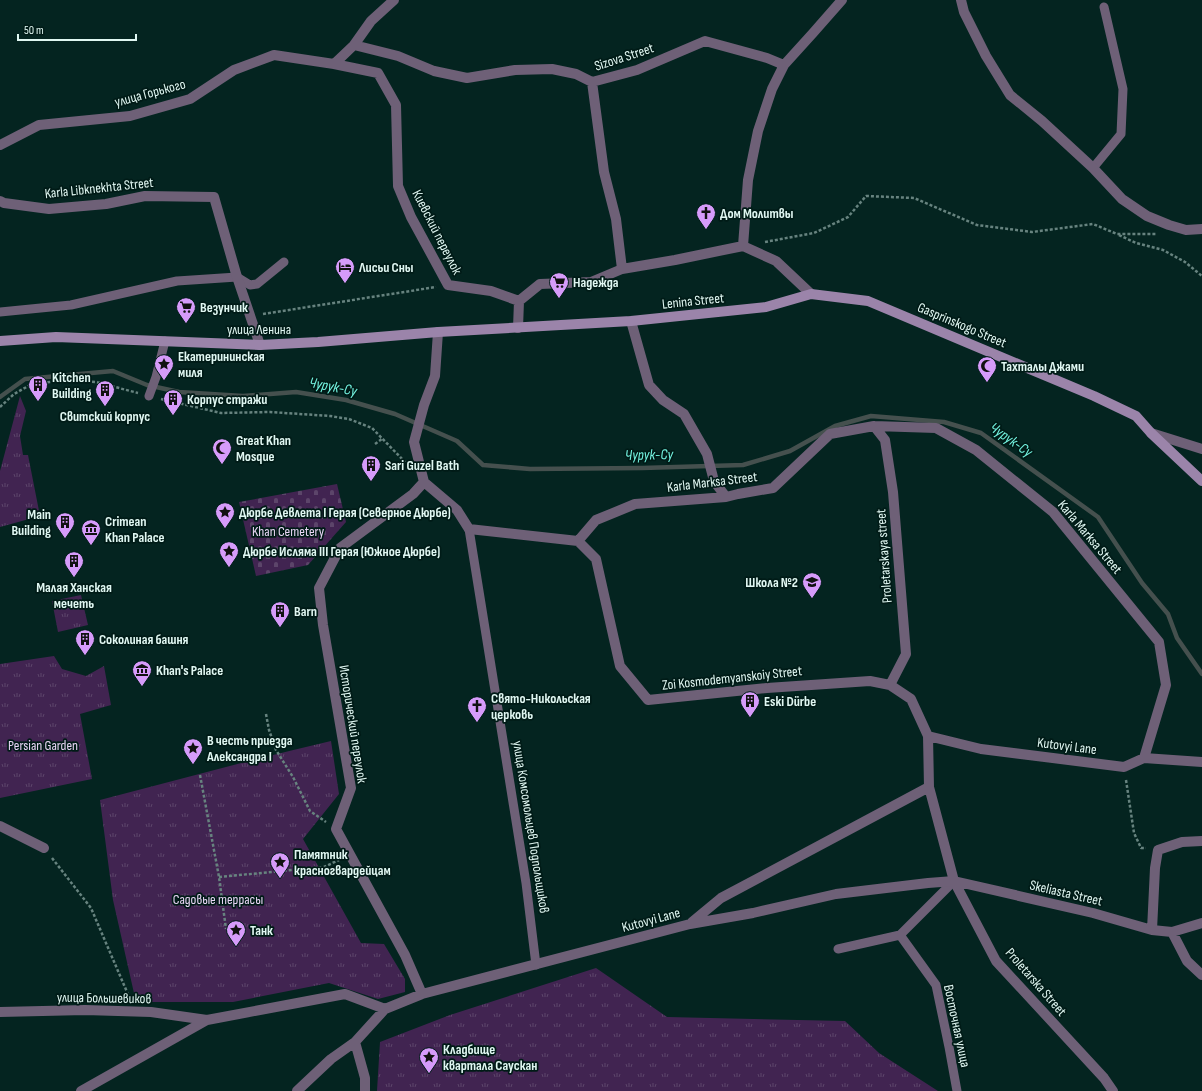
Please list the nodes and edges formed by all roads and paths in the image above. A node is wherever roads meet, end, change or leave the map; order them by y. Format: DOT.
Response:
graph roads {
  1 [pos="394,0"];
  2 [pos="842,0"];
  3 [pos="961,0"];
  4 [pos="1104,6"];
  5 [pos="354,45"];
  6 [pos="334,64"];
  7 [pos="784,64"];
  8 [pos="592,82"];
  9 [pos="0,145"];
  10 [pos="1094,168"];
  11 [pos="0,201"];
  12 [pos="1202,229"];
  13 [pos="1117,234"];
  14 [pos="1160,234"];
  15 [pos="764,242"];
  16 [pos="743,246"];
  17 [pos="284,262"];
  18 [pos="622,269"];
  19 [pos="1202,276"];
  20 [pos="237,277"];
  21 [pos="448,285"];
  22 [pos="811,294"];
  23 [pos="519,301"];
  24 [pos="868,301"];
  25 [pos="0,312"];
  26 [pos="250,316"];
  27 [pos="631,321"];
  28 [pos="518,328"];
  29 [pos="438,332"];
  30 [pos="0,341"];
  31 [pos="165,342"];
  32 [pos="260,345"];
  33 [pos="148,396"];
  34 [pos="0,407"];
  35 [pos="874,426"];
  36 [pos="1151,433"];
  37 [pos="382,439"];
  38 [pos="375,444"];
  39 [pos="1202,449"];
  40 [pos="410,467"];
  41 [pos="1202,481"];
  42 [pos="424,482"];
  43 [pos="726,497"];
  44 [pos="469,529"];
  45 [pos="578,541"];
  46 [pos="890,684"];
  47 [pos="266,714"];
  48 [pos="928,736"];
  49 [pos="1144,758"];
  50 [pos="1202,762"];
  51 [pos="1124,767"];
  52 [pos="200,775"];
  53 [pos="929,787"];
  54 [pos="0,826"];
  55 [pos="336,829"];
  56 [pos="1202,841"];
  57 [pos="44,848"];
  58 [pos="1158,850"];
  59 [pos="351,855"];
  60 [pos="219,877"];
  61 [pos="954,881"];
  62 [pos="1202,923"];
  63 [pos="690,924"];
  64 [pos="226,929"];
  65 [pos="1152,930"];
  66 [pos="1172,932"];
  67 [pos="900,935"];
  68 [pos="838,949"];
  69 [pos="536,964"];
  70 [pos="1202,974"];
  71 [pos="422,994"];
  72 [pos="385,1009"];
  73 [pos="0,1012"];
  74 [pos="136,1012"];
  75 [pos="207,1020"];
  76 [pos="355,1042"];
  77 [pos="81,1091"];
  78 [pos="297,1091"];
  79 [pos="366,1091"];
  80 [pos="957,1091"];
  81 [pos="1113,1091"];
  1 -- 5 [label="street"];
  2 -- 7 [label="street"];
  3 -- 10 [label="street"];
  4 -- 10 [label="lane"];
  5 -- 6 [label="street"];
  5 -- 8 [label="street, Sizova Street"];
  6 -- 9 [label="street, улица Горького"];
  6 -- 21 [label="street, Киевский переулок"];
  7 -- 8 [label="street, Sizova Street"];
  7 -- 16 [label="street"];
  8 -- 18 [label="street"];
  10 -- 12 [label="street"];
  11 -- 20 [label="street, Karla Libknekhta Street"];
  13 -- 14 [label="path"];
  13 -- 15 [label="path"];
  13 -- 19 [label="path"];
  16 -- 18 [label="street"];
  16 -- 22 [label="street"];
  17 -- 20 [label="lane"];
  18 -- 23 [label="street"];
  20 -- 25 [label="lane"];
  20 -- 26 [label="street, Karla Libknekhta Street"];
  21 -- 23 [label="street, Киевский переулок"];
  21 -- 26 [label="path"];
  22 -- 24 [label="main road, Lenina Street"];
  22 -- 27 [label="main road, Lenina Street"];
  23 -- 28 [label="street"];
  24 -- 36 [label="main road, Gasprinskogo Street"];
  26 -- 32 [label="street, Karla Libknekhta Street"];
  27 -- 28 [label="main road, Lenina Street"];
  27 -- 43 [label="street"];
  28 -- 29 [label="main road, улица Ленина"];
  29 -- 32 [label="main road, улица Ленина"];
  29 -- 42 [label="street"];
  30 -- 31 [label="main road, улица Ленина"];
  31 -- 32 [label="main road, улица Ленина"];
  31 -- 33 [label="lane"];
  33 -- 34 [label="path"];
  33 -- 37 [label="path"];
  35 -- 43 [label="street, Karla Marksa Street"];
  35 -- 46 [label="street, Proletarskaya street"];
  35 -- 49 [label="street, Karla Marksa Street"];
  36 -- 39 [label="street"];
  36 -- 41 [label="main road, Gasprinskogo Street"];
  37 -- 38 [label="path"];
  37 -- 40 [label="path"];
  42 -- 44 [label="street"];
  42 -- 55 [label="street, Исторический переулок"];
  43 -- 45 [label="street, Karla Marksa Street"];
  44 -- 45 [label="street"];
  44 -- 69 [label="lane, улица Комсомольцев Подпольщиков"];
  45 -- 46 [label="street, Zoi Kosmodemyanskoiy Street"];
  46 -- 48 [label="street, Zoi Kosmodemyanskoiy Street"];
  47 -- 55 [label="path"];
  48 -- 51 [label="street, Kutovyi Lane"];
  48 -- 53 [label="street"];
  49 -- 50 [label="street"];
  49 -- 51 [label="street"];
  51 -- 58 [label="path"];
  52 -- 60 [label="path"];
  53 -- 61 [label="street"];
  53 -- 63 [label="street, Kutovyi Lane"];
  54 -- 57 [label="street"];
  55 -- 59 [label="street"];
  56 -- 58 [label="street"];
  57 -- 74 [label="path"];
  58 -- 65 [label="street"];
  59 -- 60 [label="path"];
  59 -- 71 [label="street"];
  60 -- 64 [label="path"];
  61 -- 63 [label="street, Skeliasta Street"];
  61 -- 65 [label="street, Skeliasta Street"];
  61 -- 67 [label="lane"];
  61 -- 81 [label="street, Proletarska Street"];
  62 -- 66 [label="street, Skeliasta Street"];
  63 -- 69 [label="street, Kutovyi Lane"];
  65 -- 66 [label="street, Skeliasta Street"];
  66 -- 70 [label="street"];
  67 -- 68 [label="lane"];
  67 -- 80 [label="lane, Восточная улица"];
  69 -- 71 [label="street, Kutovyi Lane"];
  71 -- 72 [label="street, Kutovyi Lane"];
  72 -- 75 [label="street"];
  72 -- 76 [label="street"];
  73 -- 74 [label="street, улица Большевиков"];
  74 -- 75 [label="street, улица Большевиков"];
  75 -- 77 [label="street"];
  76 -- 78 [label="street"];
  76 -- 79 [label="street"];
}
